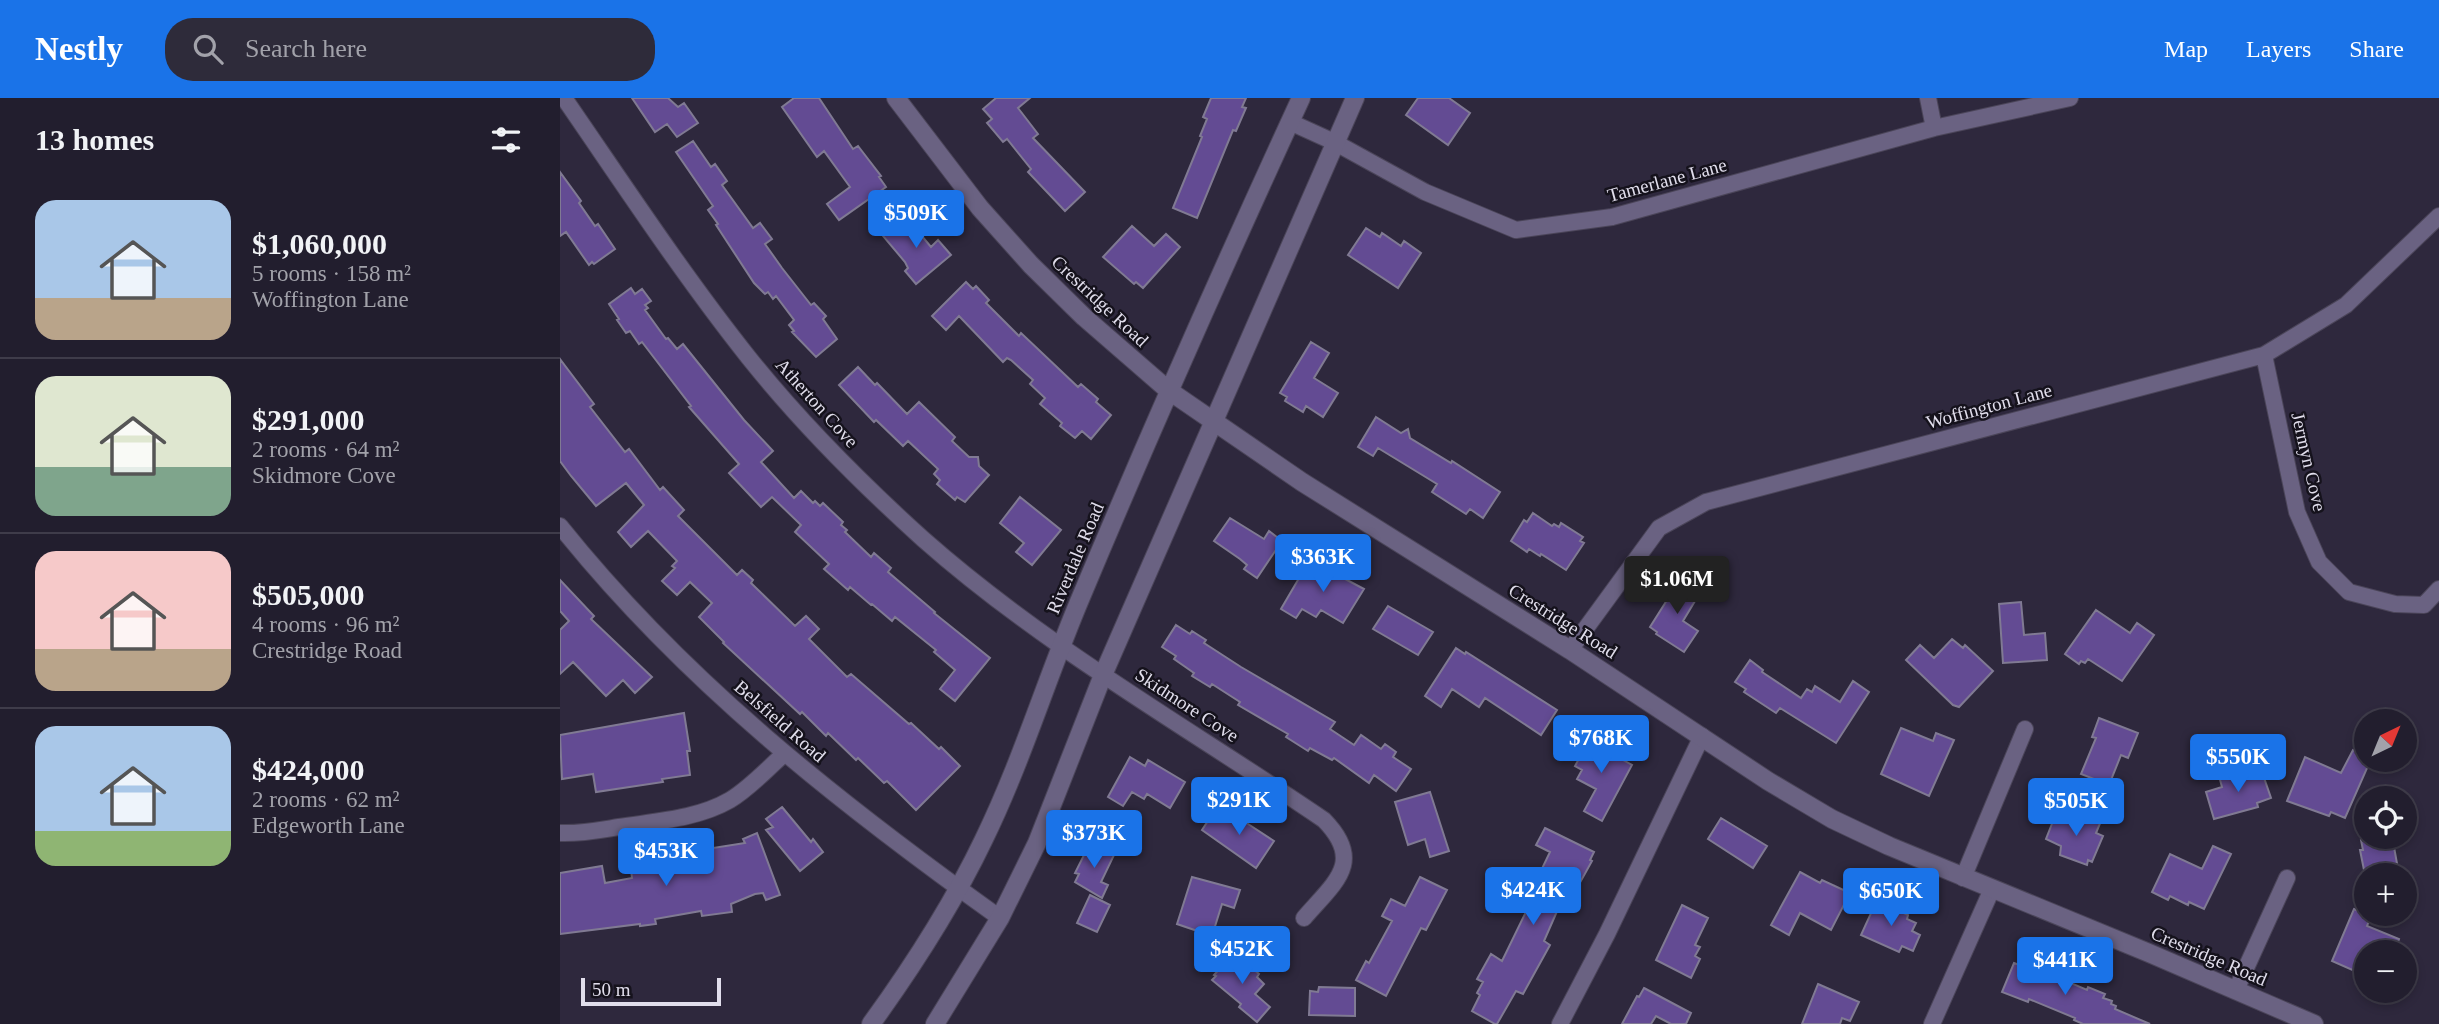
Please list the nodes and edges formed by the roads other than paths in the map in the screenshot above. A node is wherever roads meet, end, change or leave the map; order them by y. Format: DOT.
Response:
graph roads {
  1 [pos="564,98"];
  2 [pos="896,98"];
  3 [pos="1301,98"];
  4 [pos="1355,98"];
  5 [pos="1928,98"];
  6 [pos="2070,98"];
  7 [pos="1290,122"];
  8 [pos="1934,128"];
  9 [pos="1334,142"];
  10 [pos="2439,216"];
  11 [pos="2264,355"];
  12 [pos="1168,390"];
  13 [pos="1213,422"];
  14 [pos="560,526"];
  15 [pos="2439,589"];
  16 [pos="1060,645"];
  17 [pos="1570,650"];
  18 [pos="1103,676"];
  19 [pos="2025,729"];
  20 [pos="1702,736"];
  21 [pos="784,754"];
  22 [pos="560,833"];
  23 [pos="1963,878"];
  24 [pos="2287,878"];
  25 [pos="958,888"];
  26 [pos="1992,889"];
  27 [pos="1000,918"];
  28 [pos="1304,918"];
  29 [pos="2236,990"];
  30 [pos="2308,1023"];
  31 [pos="871,1024"];
  32 [pos="935,1024"];
  33 [pos="1560,1024"];
  34 [pos="1932,1024"];
  1 -- 16 [label="street, Atherton Cove"];
  2 -- 12 [label="street, Crestridge Road"];
  3 -- 7 [label="street, Riverdale Road"];
  4 -- 9 [label="street"];
  5 -- 8 [label="street"];
  6 -- 8 [label="street, Tamerlane Lane"];
  7 -- 9 [label="street, Tamerlane Lane"];
  7 -- 12 [label="street, Riverdale Road"];
  8 -- 9 [label="street, Tamerlane Lane"];
  9 -- 13 [label="street"];
  10 -- 11 [label="street, Woffington Lane"];
  11 -- 15 [label="street, Jermyn Cove"];
  11 -- 17 [label="street, Woffington Lane"];
  12 -- 13 [label="street, Crestridge Road"];
  12 -- 16 [label="street, Riverdale Road"];
  13 -- 17 [label="street, Crestridge Road"];
  13 -- 18 [label="street"];
  14 -- 21 [label="street, Belsfield Road"];
  16 -- 18 [label="street, Atherton Cove"];
  16 -- 25 [label="street, Riverdale Road"];
  17 -- 20 [label="street, Crestridge Road"];
  18 -- 27 [label="street"];
  18 -- 28 [label="street, Skidmore Cove"];
  19 -- 23 [label="street"];
  20 -- 23 [label="street, Crestridge Road"];
  20 -- 33 [label="street"];
  21 -- 22 [label="street"];
  21 -- 25 [label="street, Belsfield Road"];
  23 -- 26 [label="street, Crestridge Road"];
  24 -- 29 [label="street"];
  25 -- 27 [label="street, Belsfield Road"];
  25 -- 31 [label="street, Riverdale Road"];
  26 -- 29 [label="street, Crestridge Road"];
  26 -- 34 [label="street"];
  27 -- 32 [label="street"];
  29 -- 30 [label="street, Crestridge Road"];
}
